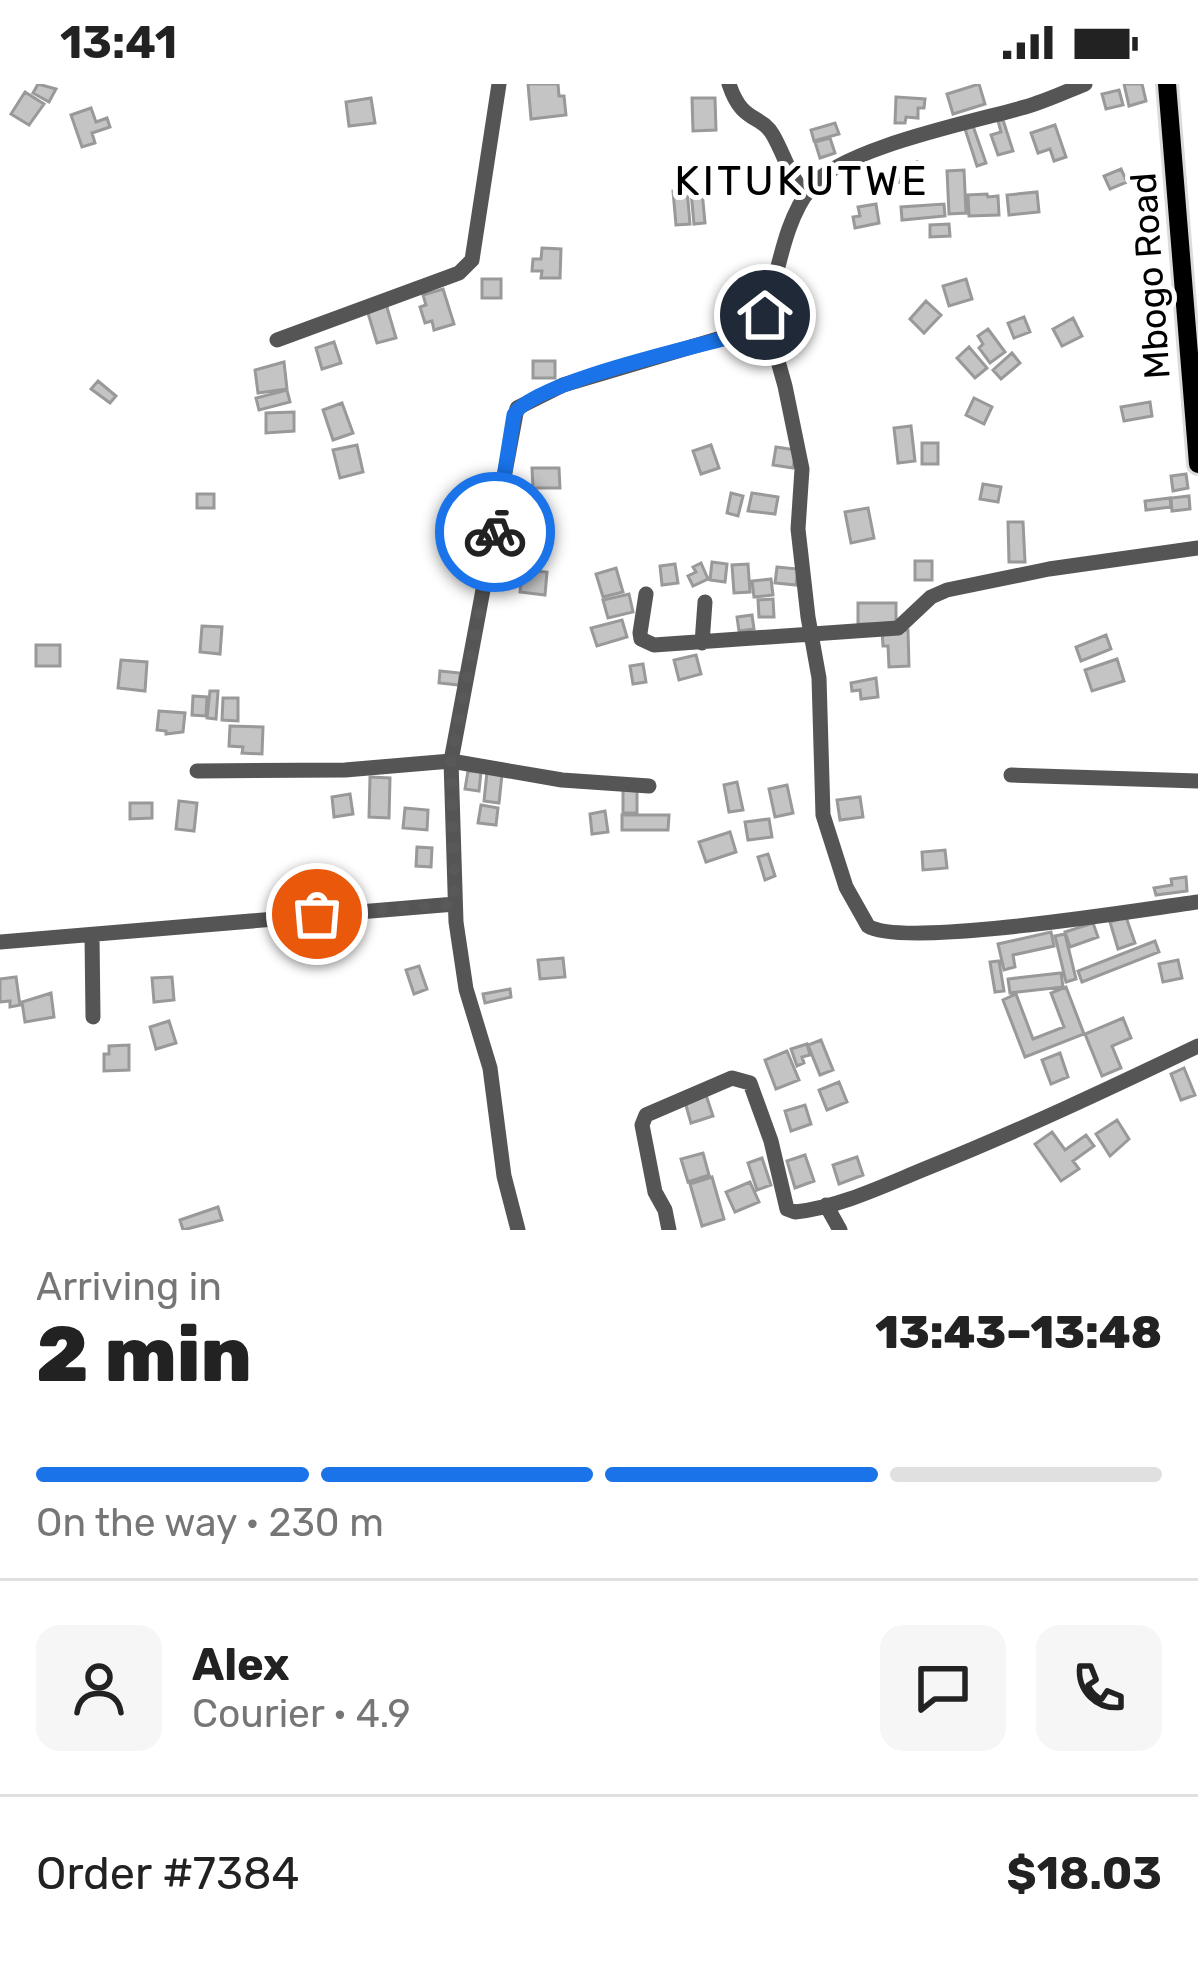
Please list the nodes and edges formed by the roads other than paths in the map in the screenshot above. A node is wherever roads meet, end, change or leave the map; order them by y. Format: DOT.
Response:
graph roads {
  1 [pos="499,84"];
  2 [pos="729,84"];
  3 [pos="1085,84"];
  4 [pos="1167,84"];
  5 [pos="806,195"];
  6 [pos="765,315"];
  7 [pos="1193,338"];
  8 [pos="277,340"];
  9 [pos="1198,464"];
  10 [pos="1198,548"];
  11 [pos="646,594"];
  12 [pos="705,602"];
  13 [pos="811,632"];
  14 [pos="702,643"];
  15 [pos="451,761"];
  16 [pos="197,771"];
  17 [pos="1011,775"];
  18 [pos="1198,782"];
  19 [pos="650,786"];
  20 [pos="1198,902"];
  21 [pos="455,904"];
  22 [pos="92,934"];
  23 [pos="0,942"];
  24 [pos="93,1017"];
  25 [pos="1198,1046"];
  26 [pos="826,1205"];
  27 [pos="518,1230"];
  28 [pos="669,1230"];
  29 [pos="840,1230"];
  1 -- 8 [label="street"];
  2 -- 5 [label="street"];
  3 -- 5 [label="street"];
  4 -- 7 [label="main road, Mbogo Road"];
  5 -- 6 [label="street"];
  6 -- 13 [label="street"];
  6 -- 15 [label="street"];
  7 -- 9 [label="main road, Mbogo Road"];
  10 -- 13 [label="street"];
  11 -- 14 [label="street"];
  12 -- 14 [label="street"];
  13 -- 14 [label="street"];
  13 -- 20 [label="street"];
  15 -- 16 [label="street"];
  15 -- 19 [label="street"];
  15 -- 21 [label="street"];
  17 -- 18 [label="street"];
  21 -- 22 [label="street"];
  21 -- 27 [label="street"];
  22 -- 23 [label="street"];
  22 -- 24 [label="street"];
  25 -- 26 [label="street"];
  26 -- 28 [label="street"];
  26 -- 29 [label="street"];
}
